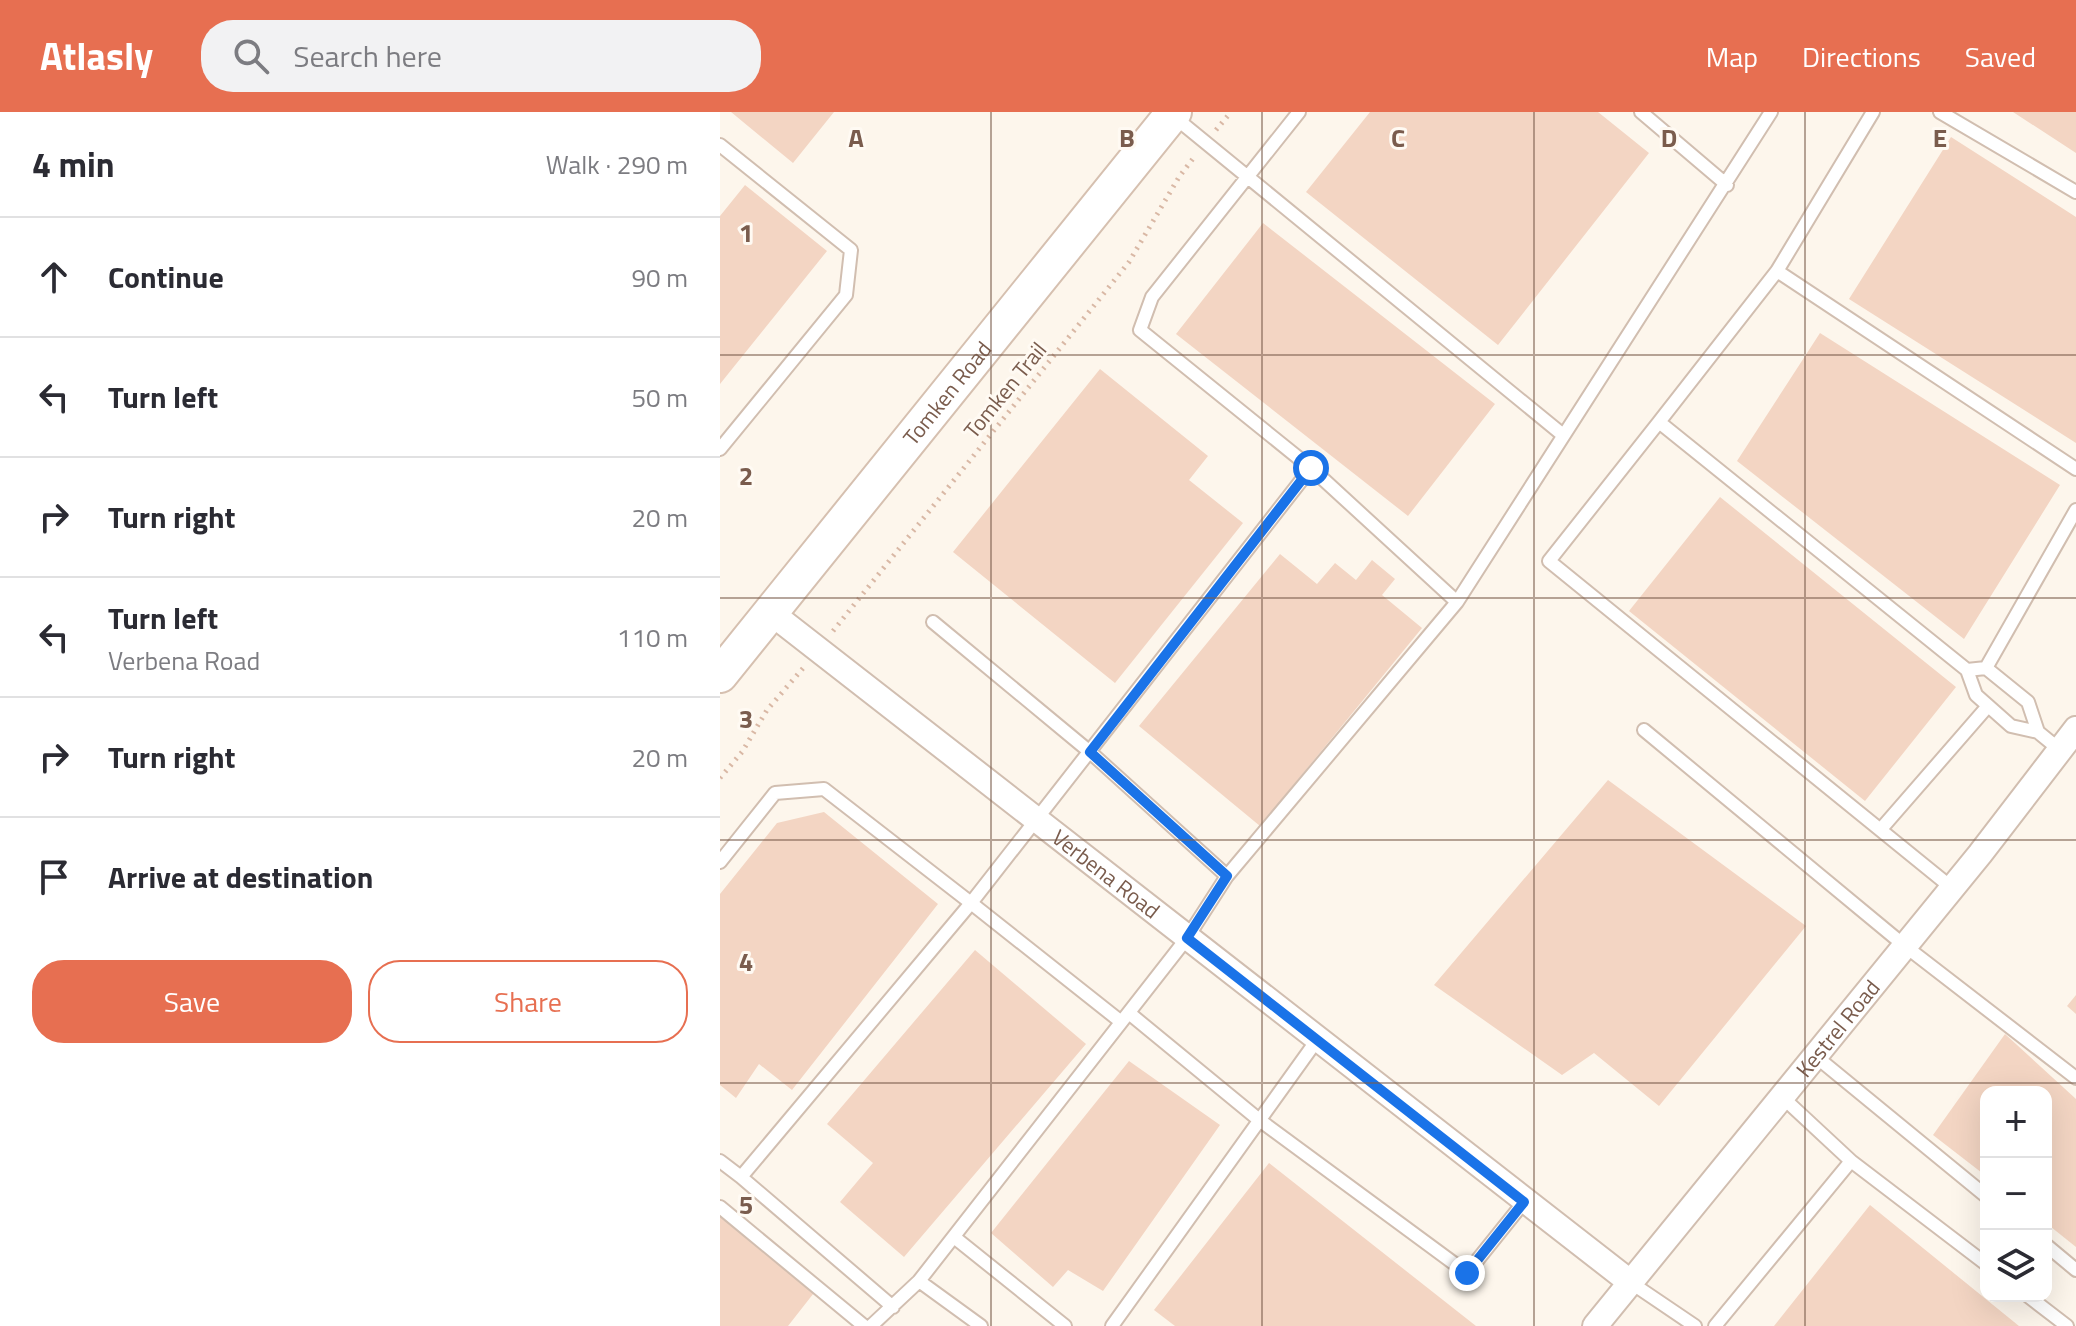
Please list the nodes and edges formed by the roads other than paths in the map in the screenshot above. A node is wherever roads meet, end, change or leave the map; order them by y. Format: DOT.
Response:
graph roads {
  1 [pos="1299,112"];
  2 [pos="1641,112"];
  3 [pos="1771,112"];
  4 [pos="1873,112"];
  5 [pos="1940,112"];
  6 [pos="1173,114"];
  7 [pos="720,146"];
  8 [pos="1246,176"];
  9 [pos="1727,185"];
  10 [pos="2076,192"];
  11 [pos="1777,271"];
  12 [pos="1659,422"];
  13 [pos="1563,435"];
  14 [pos="720,449"];
  15 [pos="1311,468"];
  16 [pos="2076,469"];
  17 [pos="2076,510"];
  18 [pos="1457,602"];
  19 [pos="770,612"];
  20 [pos="933,622"];
  21 [pos="1986,668"];
  22 [pos="1967,670"];
  23 [pos="720,675"];
  24 [pos="1988,706"];
  25 [pos="2076,729"];
  26 [pos="1644,730"];
  27 [pos="2038,732"];
  28 [pos="2060,750"];
  29 [pos="1090,752"];
  30 [pos="1037,821"];
  31 [pos="1881,829"];
  32 [pos="720,862"];
  33 [pos="1227,876"];
  34 [pos="1952,888"];
  35 [pos="971,903"];
  36 [pos="1187,938"];
  37 [pos="1905,946"];
  38 [pos="1125,1017"];
  39 [pos="1317,1040"];
  40 [pos="1814,1055"];
  41 [pos="2076,1078"];
  42 [pos="1780,1095"];
  43 [pos="1258,1119"];
  44 [pos="720,1161"];
  45 [pos="1851,1161"];
  46 [pos="741,1177"];
  47 [pos="1980,1191"];
  48 [pos="1524,1202"];
  49 [pos="720,1207"];
  50 [pos="954,1237"];
  51 [pos="2052,1250"];
  52 [pos="1980,1259"];
  53 [pos="2076,1270"];
  54 [pos="919,1281"];
  55 [pos="1630,1282"];
  56 [pos="2036,1302"];
  57 [pos="893,1307"];
  58 [pos="864,1326"];
  59 [pos="871,1326"];
  60 [pos="981,1326"];
  61 [pos="1065,1326"];
  62 [pos="1112,1326"];
  63 [pos="1595,1326"];
  64 [pos="1695,1326"];
  65 [pos="1715,1326"];
  66 [pos="2067,1326"];
  1 -- 8 [label="lane"];
  2 -- 9 [label="lane"];
  3 -- 9 [label="lane"];
  4 -- 11 [label="lane"];
  5 -- 10 [label="lane"];
  6 -- 8 [label="lane"];
  6 -- 19 [label="main road, Tomken Road"];
  7 -- 14 [label="lane"];
  8 -- 13 [label="lane"];
  8 -- 15 [label="lane"];
  9 -- 13 [label="lane"];
  11 -- 12 [label="lane"];
  11 -- 16 [label="lane"];
  12 -- 22 [label="lane"];
  12 -- 31 [label="lane"];
  13 -- 18 [label="lane"];
  15 -- 18 [label="lane"];
  15 -- 29 [label="lane"];
  17 -- 21 [label="lane"];
  18 -- 33 [label="lane"];
  19 -- 23 [label="main road, Tomken Road"];
  19 -- 30 [label="street, Verbena Road"];
  20 -- 29 [label="lane"];
  21 -- 22 [label="lane"];
  21 -- 27 [label="lane"];
  22 -- 24 [label="lane"];
  24 -- 27 [label="lane"];
  24 -- 31 [label="lane"];
  25 -- 28 [label="street, Kestrel Road"];
  26 -- 37 [label="lane"];
  27 -- 28 [label="lane"];
  28 -- 34 [label="street, Kestrel Road"];
  29 -- 30 [label="lane"];
  29 -- 33 [label="lane"];
  30 -- 35 [label="lane"];
  30 -- 36 [label="street, Verbena Road"];
  31 -- 34 [label="lane"];
  32 -- 35 [label="lane"];
  33 -- 36 [label="lane"];
  34 -- 37 [label="street, Kestrel Road"];
  35 -- 38 [label="lane"];
  35 -- 46 [label="lane"];
  36 -- 38 [label="lane"];
  36 -- 39 [label="street, Verbena Road"];
  37 -- 40 [label="street, Kestrel Road"];
  37 -- 41 [label="lane"];
  38 -- 43 [label="lane"];
  38 -- 50 [label="lane"];
  39 -- 43 [label="lane"];
  39 -- 48 [label="street, Verbena Road"];
  40 -- 42 [label="street, Kestrel Road"];
  40 -- 47 [label="lane"];
  42 -- 45 [label="lane"];
  42 -- 55 [label="street, Kestrel Road"];
  43 -- 48 [label="lane"];
  43 -- 62 [label="lane"];
  44 -- 46 [label="lane"];
  45 -- 52 [label="lane"];
  45 -- 65 [label="lane"];
  46 -- 57 [label="lane"];
  48 -- 55 [label="street, Verbena Road"];
  49 -- 58 [label="lane"];
  50 -- 54 [label="lane"];
  50 -- 61 [label="lane"];
  51 -- 53 [label="lane"];
  54 -- 57 [label="lane"];
  54 -- 60 [label="lane"];
  55 -- 63 [label="street, Kestrel Road"];
  55 -- 64 [label="lane"];
  56 -- 66 [label="lane"];
  57 -- 59 [label="lane"];
}
